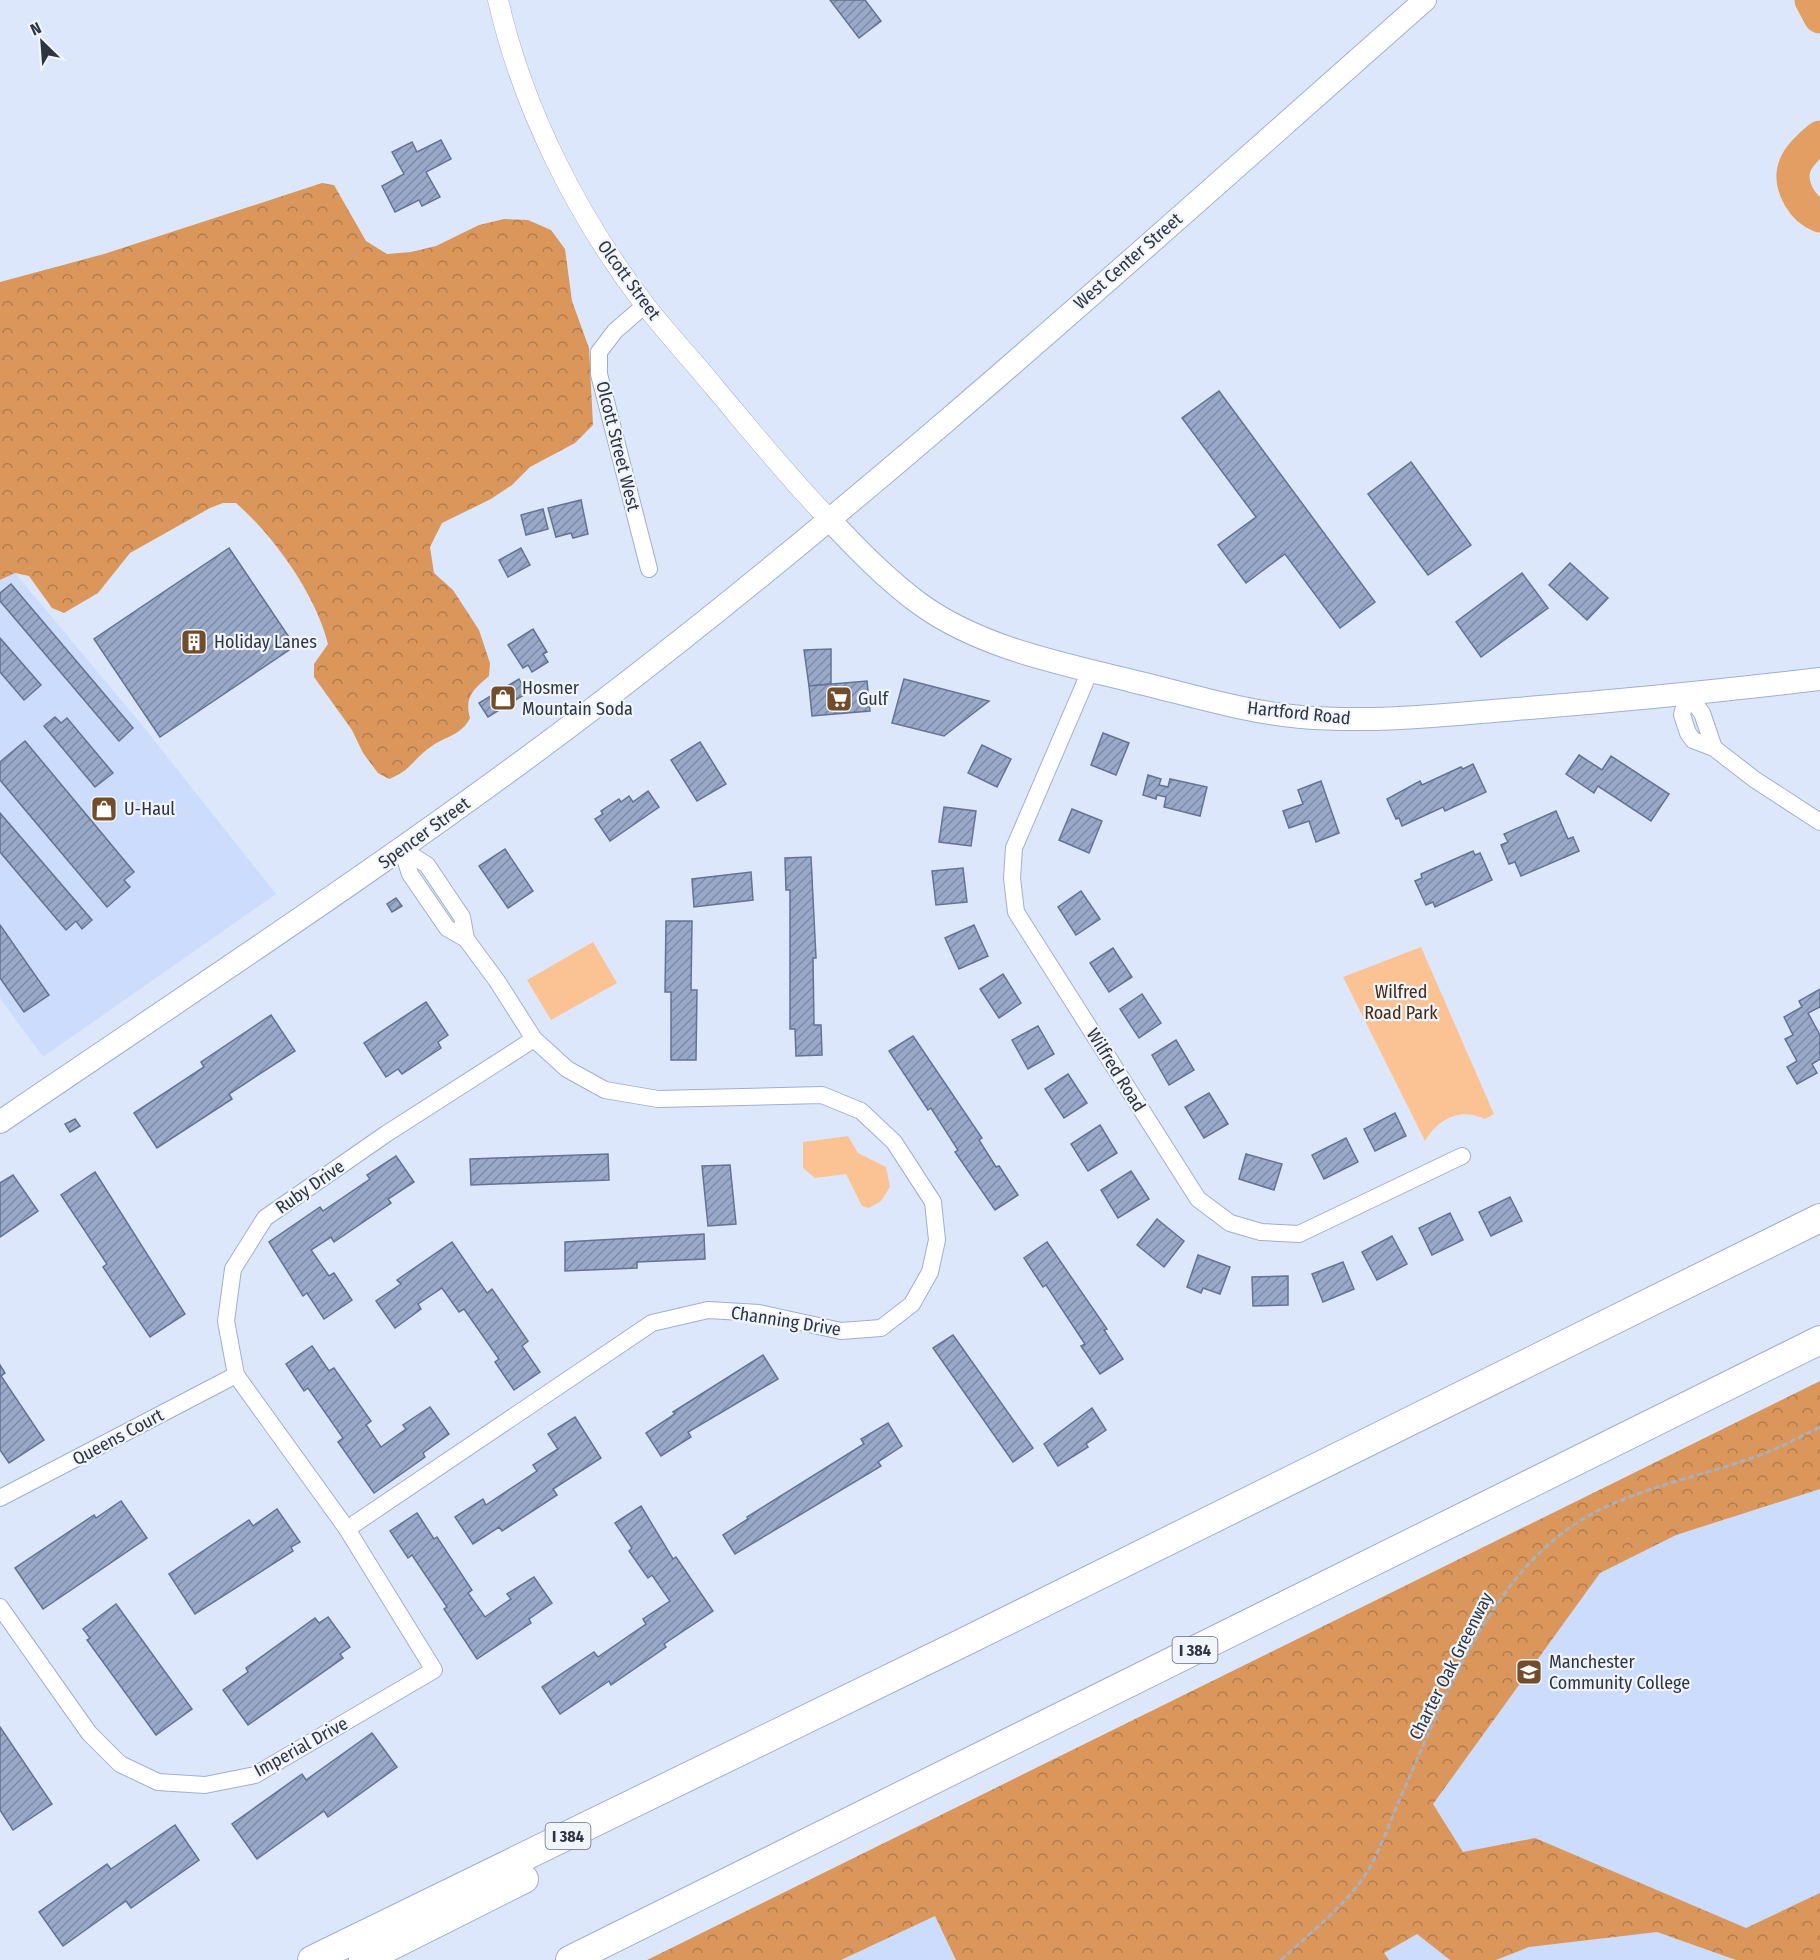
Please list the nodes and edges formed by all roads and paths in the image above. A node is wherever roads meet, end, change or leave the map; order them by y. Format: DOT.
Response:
graph roads {
  1 [pos="498,0"];
  2 [pos="1425,0"];
  3 [pos="645,304"];
  4 [pos="828,518"];
  5 [pos="649,568"];
  6 [pos="1090,671"];
  7 [pos="1820,679"];
  8 [pos="1687,694"];
  9 [pos="1820,822"];
  10 [pos="402,849"];
  11 [pos="534,1039"];
  12 [pos="0,1122"];
  13 [pos="1462,1156"];
  14 [pos="1820,1218"];
  15 [pos="1820,1340"];
  16 [pos="236,1375"];
  17 [pos="1820,1426"];
  18 [pos="0,1498"];
  19 [pos="347,1529"];
  20 [pos="0,1607"];
  21 [pos="824,1711"];
  22 [pos="312,1960"];
  23 [pos="363,1960"];
  24 [pos="570,1960"];
  25 [pos="1281,1960"];
  1 -- 3 [label="street, Olcott Street"];
  2 -- 4 [label="main road, West Center Street"];
  3 -- 4 [label="street, Olcott Street"];
  3 -- 5 [label="street, Olcott Street West"];
  4 -- 6 [label="main road, Hartford Road"];
  4 -- 10 [label="main road, Spencer Street"];
  6 -- 8 [label="main road, Hartford Road"];
  6 -- 13 [label="street, Wilfred Road"];
  7 -- 8 [label="main road, Hartford Road"];
  8 -- 9 [label="street"];
  10 -- 11 [label="street, Channing Drive"];
  10 -- 12 [label="main road, Spencer Street"];
  11 -- 16 [label="street, Ruby Drive"];
  11 -- 19 [label="street, Channing Drive"];
  14 -- 21 [label="highway, I 384"];
  15 -- 24 [label="highway, I 384"];
  16 -- 18 [label="street, Queens Court"];
  16 -- 19 [label="street, Ruby Drive"];
  17 -- 25 [label="path, Charter Oak Greenway"];
  19 -- 20 [label="street, Imperial Drive"];
  21 -- 22 [label="highway, I 384"];
  21 -- 23 [label="highway"];
}
